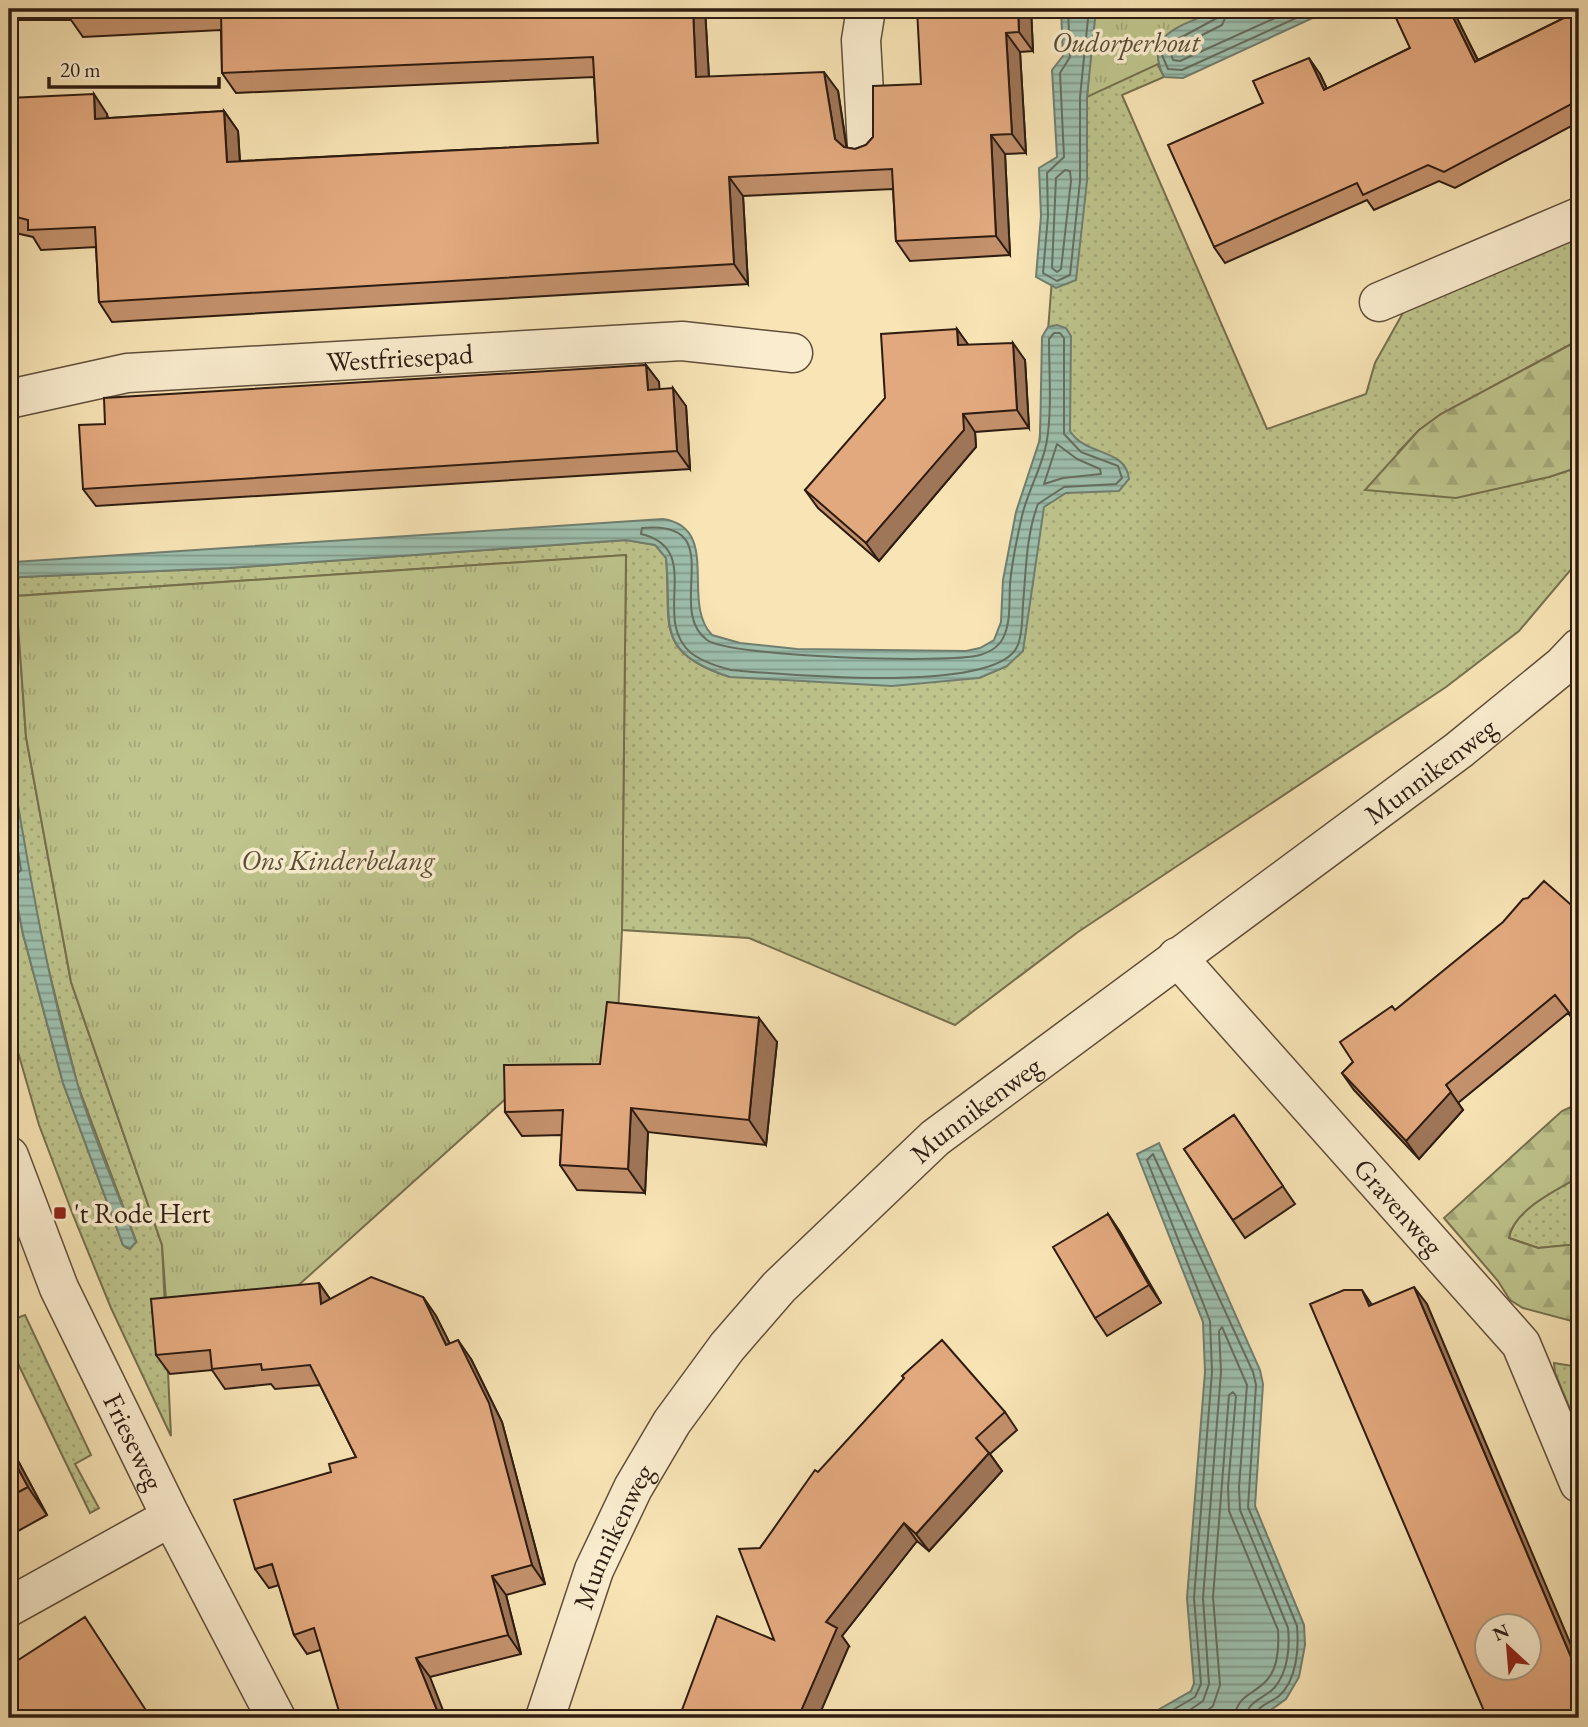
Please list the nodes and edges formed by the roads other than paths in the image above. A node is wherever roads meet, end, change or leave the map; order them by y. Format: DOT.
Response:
graph roads {
  1 [pos="866,9"];
  2 [pos="867,147"];
  3 [pos="1579,217"];
  4 [pos="1379,302"];
  5 [pos="793,353"];
  6 [pos="9,399"];
  7 [pos="1579,648"];
  8 [pos="1177,957"];
  9 [pos="9,1156"];
  10 [pos="1579,1483"];
  11 [pos="171,1517"];
  12 [pos="9,1607"];
  13 [pos="276,1718"];
  14 [pos="545,1718"];
  1 -- 2 [label="street"];
  3 -- 4 [label="street"];
  5 -- 6 [label="street, Westfriesepad"];
  7 -- 8 [label="street, Munnikenweg"];
  8 -- 10 [label="street, Gravenweg"];
  8 -- 14 [label="street, Munnikenweg"];
  9 -- 11 [label="street, Frieseweg"];
  11 -- 12 [label="street"];
  11 -- 13 [label="street, Frieseweg"];
}
